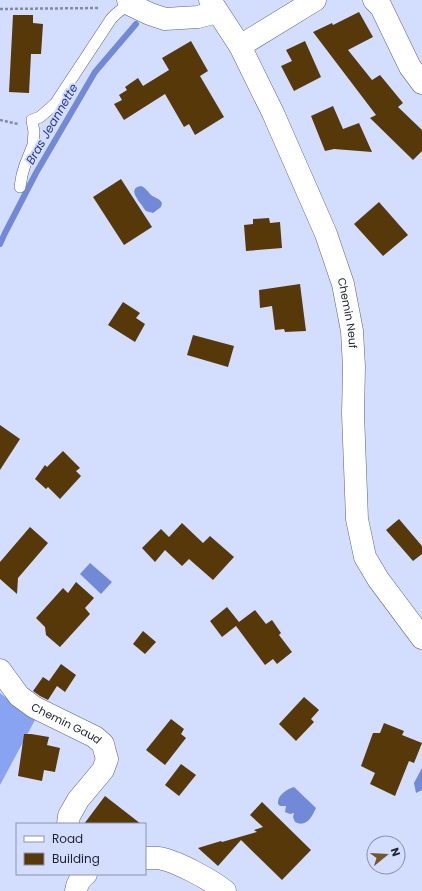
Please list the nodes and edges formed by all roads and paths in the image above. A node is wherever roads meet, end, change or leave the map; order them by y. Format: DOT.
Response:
graph roads {
  1 [pos="315,0"];
  2 [pos="374,0"];
  3 [pos="128,4"];
  4 [pos="214,6"];
  5 [pos="0,9"];
  6 [pos="240,46"];
  7 [pos="422,83"];
  8 [pos="20,187"];
  9 [pos="422,638"];
  10 [pos="0,670"];
  11 [pos="68,823"];
  12 [pos="146,858"];
  13 [pos="225,891"];
  1 -- 6 [label="street"];
  2 -- 7 [label="street"];
  3 -- 4 [label="street"];
  3 -- 5 [label="path"];
  3 -- 8 [label="lane"];
  4 -- 6 [label="street, Chemin Neuf"];
  6 -- 9 [label="street, Chemin Neuf"];
  10 -- 11 [label="street, Chemin Gaud"];
  12 -- 13 [label="street"];
}
